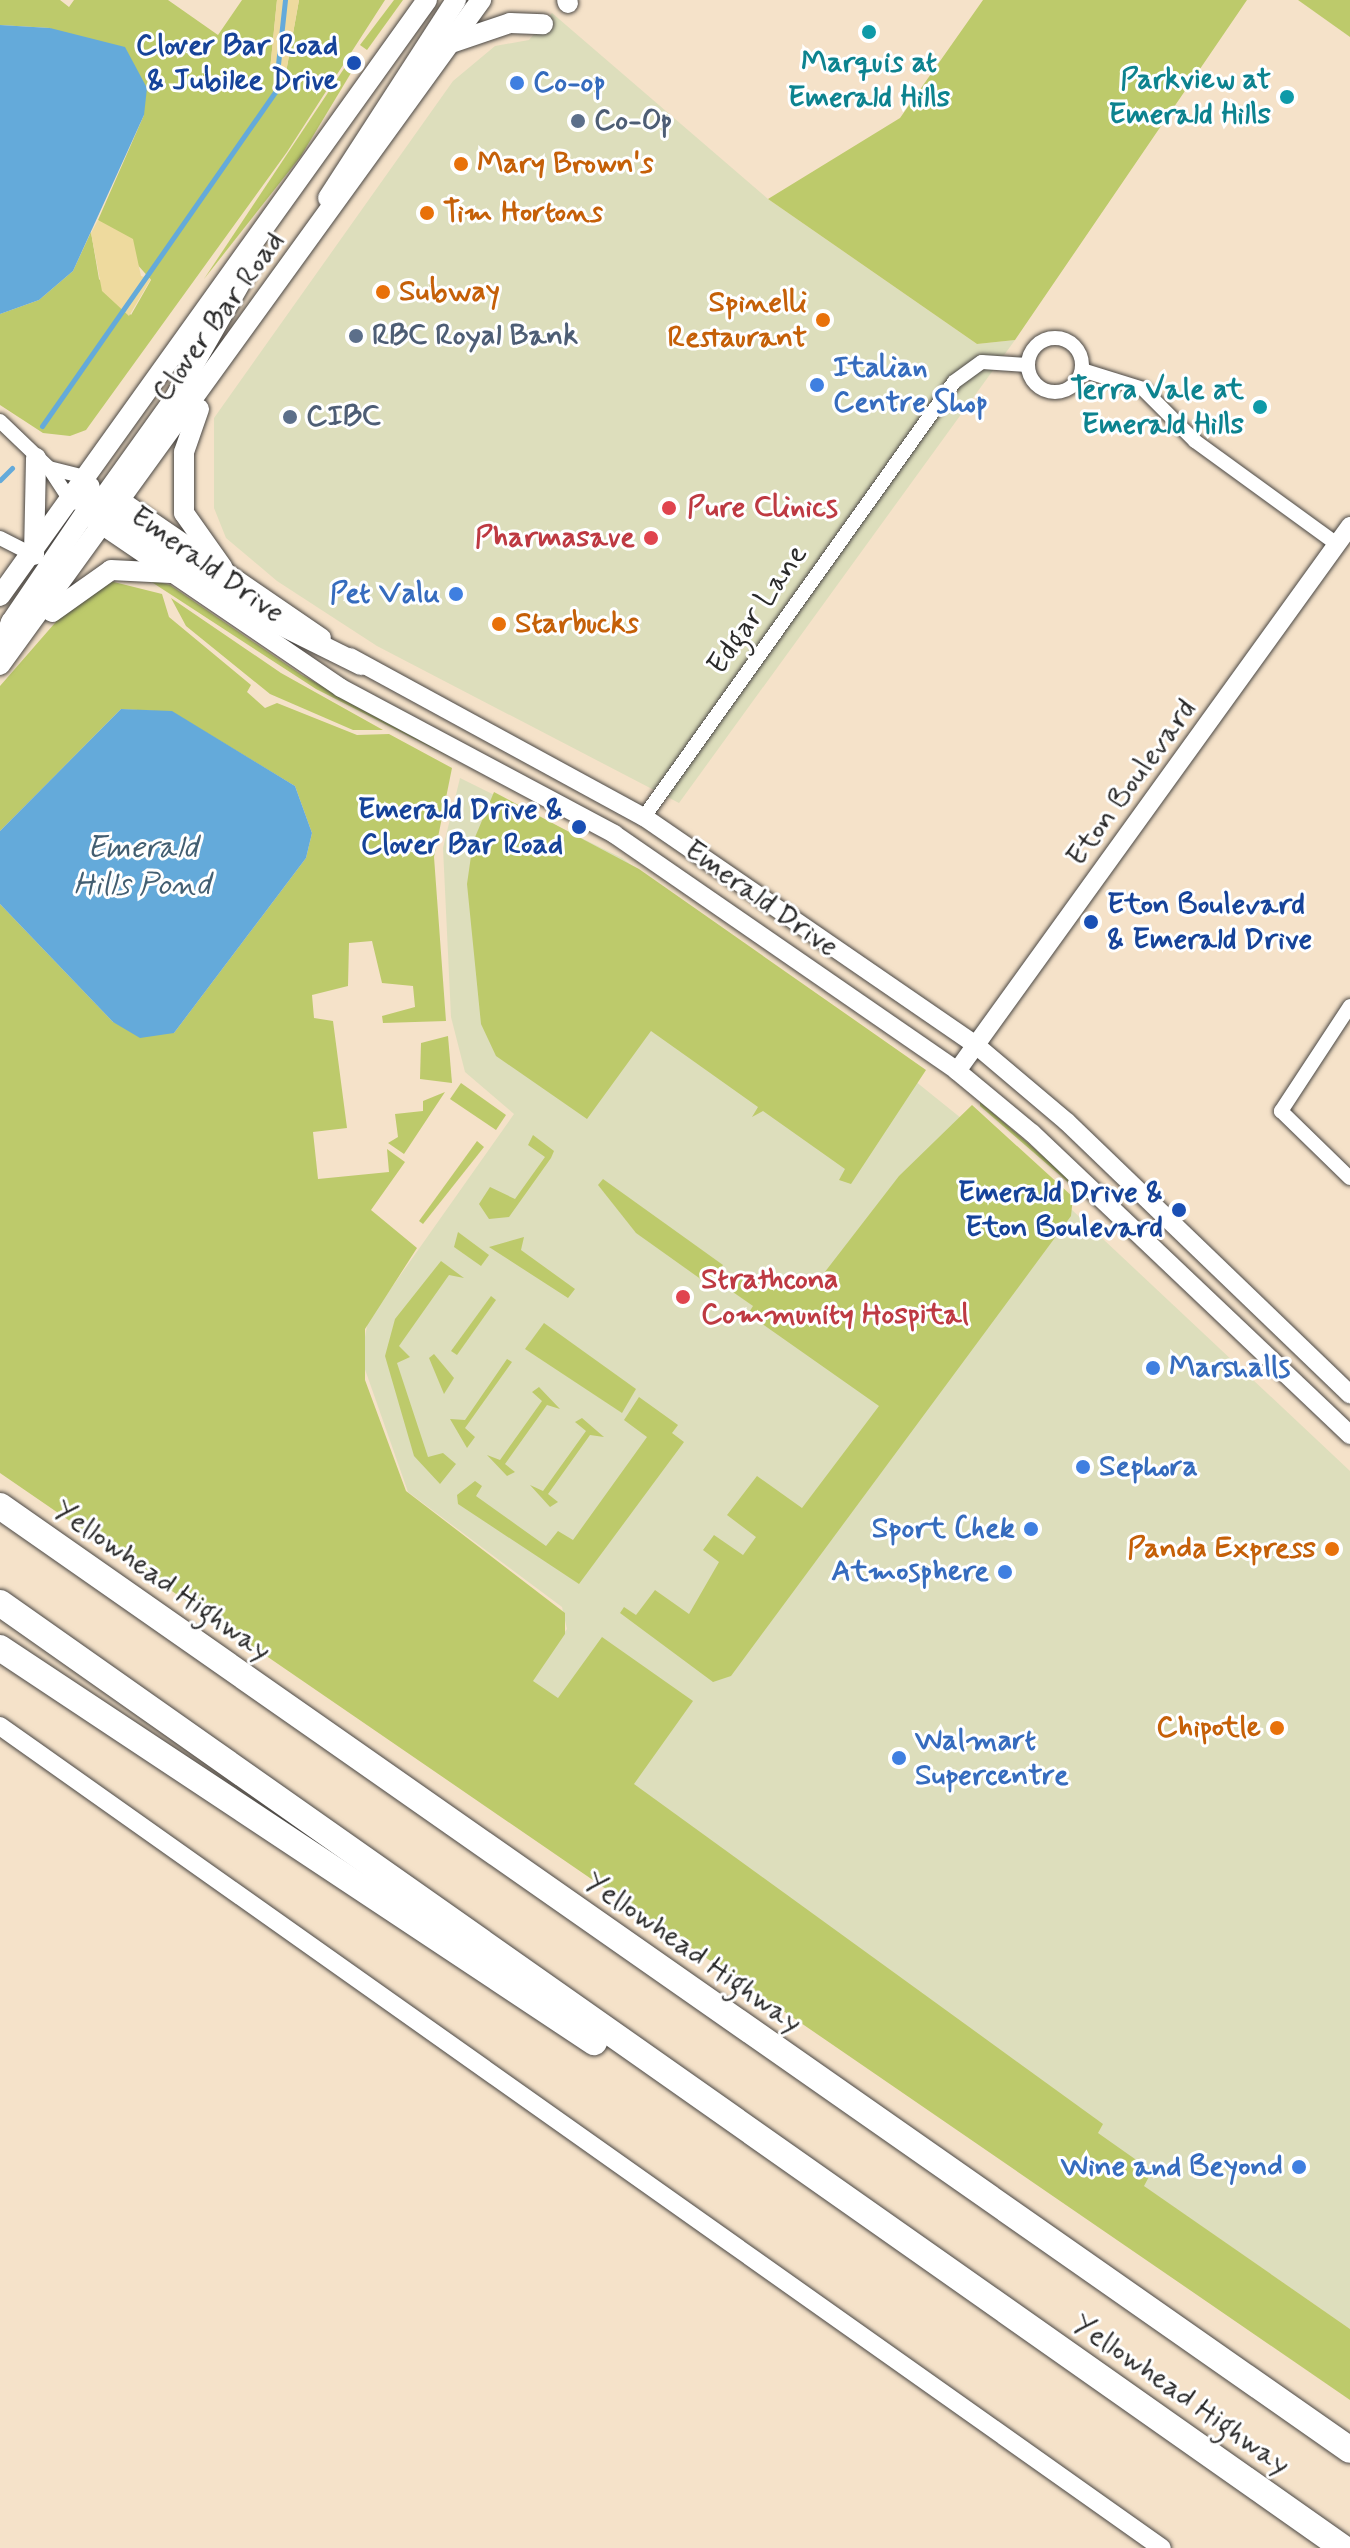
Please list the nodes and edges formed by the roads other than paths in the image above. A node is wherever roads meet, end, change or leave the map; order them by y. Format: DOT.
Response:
graph roads {
  1 [pos="427,0"];
  2 [pos="456,0"];
  3 [pos="481,0"];
  4 [pos="543,24"];
  5 [pos="451,43"];
  6 [pos="279,208"];
  7 [pos="289,273"];
  8 [pos="1027,365"];
  9 [pos="1082,370"];
  10 [pos="213,375"];
  11 [pos="2,428"];
  12 [pos="42,463"];
  13 [pos="89,478"];
  14 [pos="99,507"];
  15 [pos="1350,526"];
  16 [pos="0,538"];
  17 [pos="1337,544"];
  18 [pos="34,555"];
  19 [pos="223,568"];
  20 [pos="171,573"];
  21 [pos="0,596"];
  22 [pos="0,652"];
  23 [pos="361,665"];
  24 [pos="0,666"];
  25 [pos="644,817"];
  26 [pos="1350,1006"];
  27 [pos="977,1046"];
  28 [pos="957,1071"];
  29 [pos="1350,1178"];
  30 [pos="1350,1394"];
  31 [pos="1350,1435"];
  32 [pos="0,1506"];
  33 [pos="0,1603"];
  34 [pos="0,1648"];
  35 [pos="0,1726"];
  36 [pos="807,2170"];
  37 [pos="1350,2450"];
  38 [pos="1162,2548"];
  39 [pos="1343,2548"];
  1 -- 6 [label="main road, Clover Bar Road"];
  2 -- 7 [label="main road"];
  3 -- 5 [label="main road, Clover Bar Road"];
  4 -- 5 [label="main road"];
  5 -- 7 [label="main road, Clover Bar Road"];
  6 -- 13 [label="main road, Clover Bar Road"];
  6 -- 14 [label="main road"];
  7 -- 10 [label="main road, Clover Bar Road"];
  8 -- 9 [label="street"];
  8 -- 9 [label="street"];
  8 -- 25 [label="street, Edgar Lane"];
  9 -- 17 [label="street"];
  10 -- 14 [label="main road, Clover Bar Road"];
  10 -- 19 [label="main road"];
  11 -- 12 [label="street"];
  12 -- 13 [label="street"];
  12 -- 14 [label="street"];
  12 -- 18 [label="main road"];
  13 -- 14 [label="main road, Clover Bar Road"];
  13 -- 14 [label="street, Emerald Drive"];
  14 -- 18 [label="main road, Clover Bar Road"];
  14 -- 19 [label="street, Emerald Drive"];
  14 -- 20 [label="street, Emerald Drive"];
  14 -- 22 [label="main road"];
  14 -- 23 [label="main road"];
  14 -- 24 [label="main road, Clover Bar Road"];
  15 -- 17 [label="street, Eton Boulevard"];
  16 -- 18 [label="street"];
  17 -- 27 [label="street, Eton Boulevard"];
  18 -- 21 [label="main road, Clover Bar Road"];
  19 -- 23 [label="street, Emerald Drive"];
  20 -- 24 [label="main road"];
  20 -- 28 [label="street, Emerald Drive"];
  23 -- 25 [label="street, Emerald Drive"];
  25 -- 27 [label="street, Emerald Drive"];
  26 -- 29 [label="street"];
  27 -- 28 [label="street, Eton Boulevard"];
  27 -- 30 [label="street, Emerald Drive"];
  28 -- 31 [label="street, Emerald Drive"];
  32 -- 37 [label="highway, Yellowhead Highway"];
  33 -- 36 [label="highway, Yellowhead Highway"];
  34 -- 36 [label="highway"];
  35 -- 38 [label="street"];
  36 -- 39 [label="highway, Yellowhead Highway"];
}
